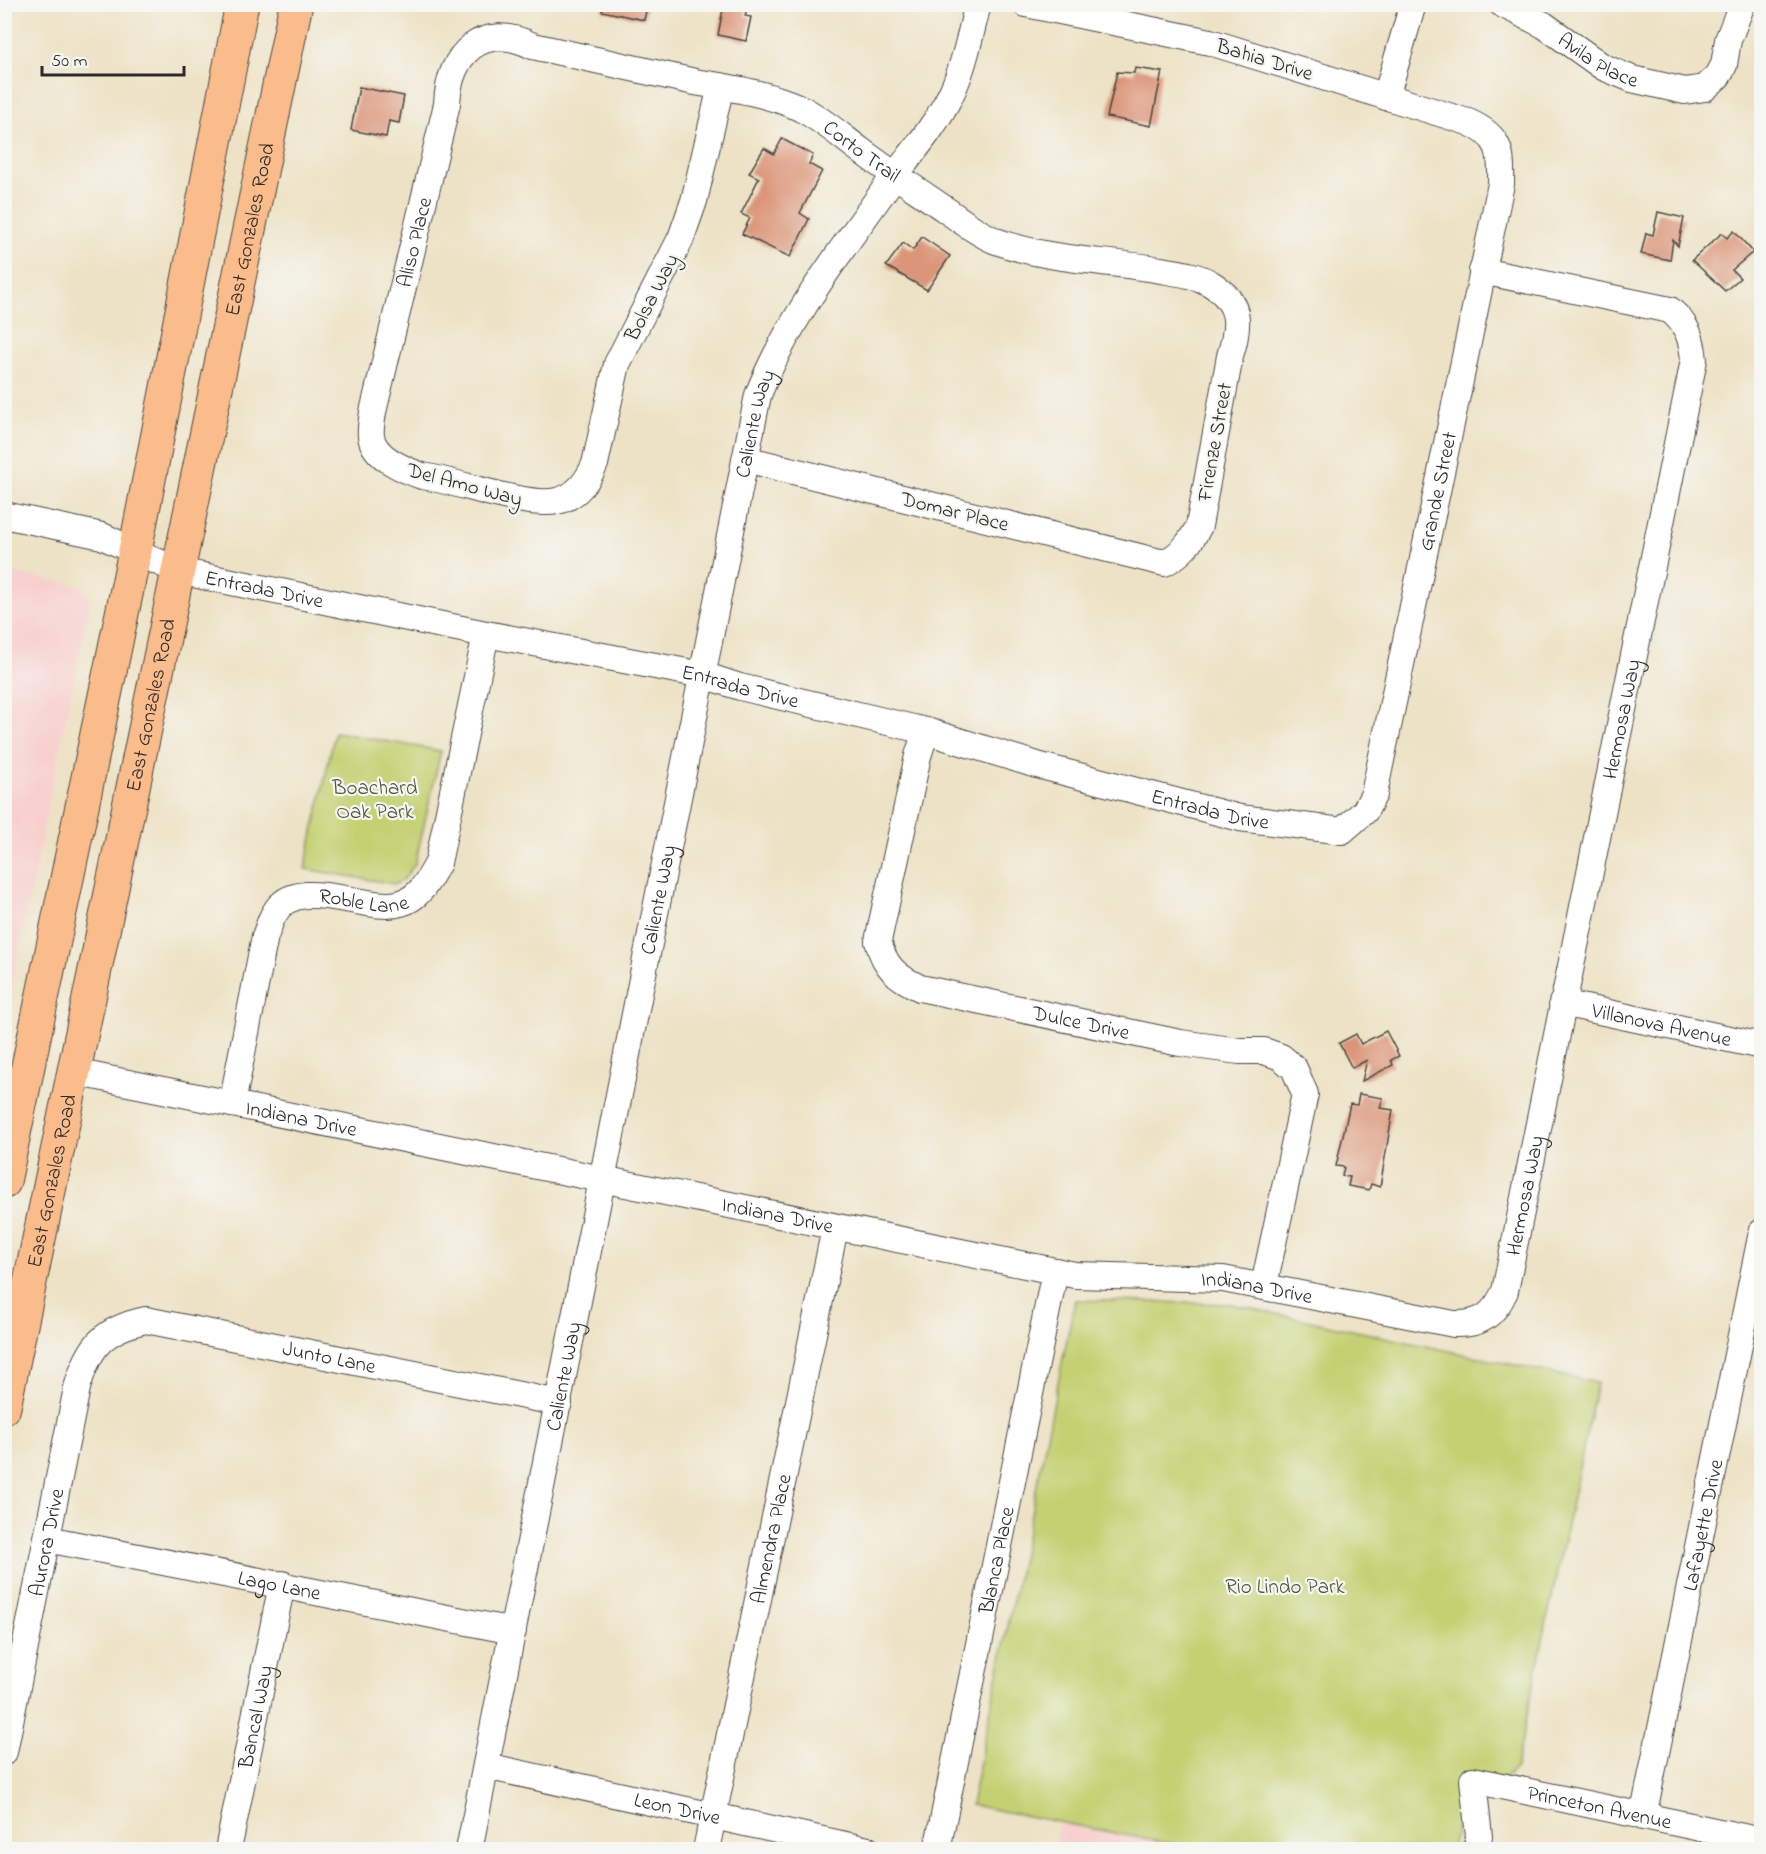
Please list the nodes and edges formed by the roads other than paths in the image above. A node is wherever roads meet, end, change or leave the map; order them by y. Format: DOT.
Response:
graph roads {
  1 [pos="242,4"];
  2 [pos="296,4"];
  3 [pos="978,4"];
  4 [pos="1026,4"];
  5 [pos="1413,4"];
  6 [pos="1502,4"];
  7 [pos="1742,4"];
  8 [pos="470,48"];
  9 [pos="721,86"];
  10 [pos="1386,97"];
  11 [pos="1494,140"];
  12 [pos="895,176"];
  13 [pos="1482,271"];
  14 [pos="1235,307"];
  15 [pos="373,442"];
  16 [pos="745,459"];
  17 [pos="567,498"];
  18 [pos="4,515"];
  19 [pos="4,531"];
  20 [pos="135,551"];
  21 [pos="1164,563"];
  22 [pos="178,571"];
  23 [pos="486,634"];
  24 [pos="704,675"];
  25 [pos="926,732"];
  26 [pos="1342,831"];
  27 [pos="62,897"];
  28 [pos="1562,1003"];
  29 [pos="1761,1046"];
  30 [pos="30,1056"];
  31 [pos="74,1072"];
  32 [pos="232,1104"];
  33 [pos="602,1179"];
  34 [pos="4,1182"];
  35 [pos="835,1227"];
  36 [pos="1761,1232"];
  37 [pos="1055,1271"];
  38 [pos="1264,1285"];
  39 [pos="1486,1318"];
  40 [pos="102,1337"];
  41 [pos="16,1348"];
  42 [pos="559,1403"];
  43 [pos="4,1407"];
  44 [pos="47,1539"];
  45 [pos="282,1584"];
  46 [pos="513,1631"];
  47 [pos="4,1752"];
  48 [pos="486,1766"];
  49 [pos="713,1815"];
  50 [pos="1643,1817"];
  51 [pos="1761,1841"];
  52 [pos="228,1850"];
  53 [pos="469,1850"];
  54 [pos="706,1850"];
  55 [pos="868,1850"];
  56 [pos="937,1850"];
  57 [pos="1476,1850"];
  1 -- 20 [label="main road"];
  2 -- 22 [label="main road, East Gonzales Road"];
  3 -- 12 [label="street, Caliente Way"];
  4 -- 10 [label="street, Bahia Drive"];
  5 -- 10 [label="street"];
  6 -- 7 [label="street, Avila Place"];
  8 -- 9 [label="street, Corto Trail"];
  8 -- 15 [label="street, Aliso Place"];
  9 -- 12 [label="street, Corto Trail"];
  9 -- 17 [label="street, Bolsa Way"];
  10 -- 11 [label="street, Bahia Drive"];
  11 -- 13 [label="street, Grande Street"];
  12 -- 14 [label="street, Corto Trail"];
  12 -- 16 [label="street, Caliente Way"];
  13 -- 26 [label="street, Grande Street"];
  13 -- 28 [label="street, Hermosa Way"];
  14 -- 21 [label="street, Firenze Street"];
  15 -- 17 [label="street, Del Amo Way"];
  16 -- 21 [label="street, Domar Place"];
  16 -- 24 [label="street, Caliente Way"];
  18 -- 20 [label="street, Entrada Drive"];
  19 -- 20 [label="street, Entrada Drive"];
  20 -- 22 [label="street, Entrada Drive"];
  20 -- 27 [label="main road"];
  22 -- 23 [label="street, Entrada Drive"];
  22 -- 31 [label="main road, East Gonzales Road"];
  23 -- 24 [label="street, Entrada Drive"];
  23 -- 32 [label="street, Roble Lane"];
  24 -- 25 [label="street, Entrada Drive"];
  24 -- 33 [label="street, Caliente Way"];
  25 -- 26 [label="street, Entrada Drive"];
  25 -- 38 [label="street, Dulce Drive"];
  27 -- 30 [label="main road"];
  27 -- 31 [label="main road"];
  28 -- 29 [label="street, Villanova Avenue"];
  28 -- 39 [label="street, Hermosa Way"];
  30 -- 34 [label="main road"];
  30 -- 41 [label="main road"];
  31 -- 32 [label="street, Indiana Drive"];
  31 -- 41 [label="main road, East Gonzales Road"];
  32 -- 33 [label="street, Indiana Drive"];
  33 -- 35 [label="street, Indiana Drive"];
  33 -- 42 [label="street, Caliente Way"];
  35 -- 37 [label="street, Indiana Drive"];
  35 -- 49 [label="street, Almendra Place"];
  36 -- 50 [label="street, Lafayette Drive"];
  37 -- 38 [label="street, Indiana Drive"];
  37 -- 56 [label="street, Blanca Place"];
  38 -- 39 [label="street, Indiana Drive"];
  40 -- 42 [label="street, Junto Lane"];
  40 -- 44 [label="street, Aurora Drive"];
  41 -- 43 [label="main road, East Gonzales Road"];
  42 -- 46 [label="street, Caliente Way"];
  44 -- 45 [label="street, Lago Lane"];
  44 -- 47 [label="street, Aurora Drive"];
  45 -- 46 [label="street, Lago Lane"];
  45 -- 52 [label="street, Bancal Way"];
  46 -- 48 [label="street, Caliente Way"];
  48 -- 49 [label="street, Leon Drive"];
  48 -- 53 [label="street, Caliente Way"];
  49 -- 54 [label="street, Almendra Place"];
  49 -- 55 [label="street, Leon Drive"];
  50 -- 51 [label="street, Princeton Avenue"];
  50 -- 57 [label="street, Princeton Avenue"];
}
